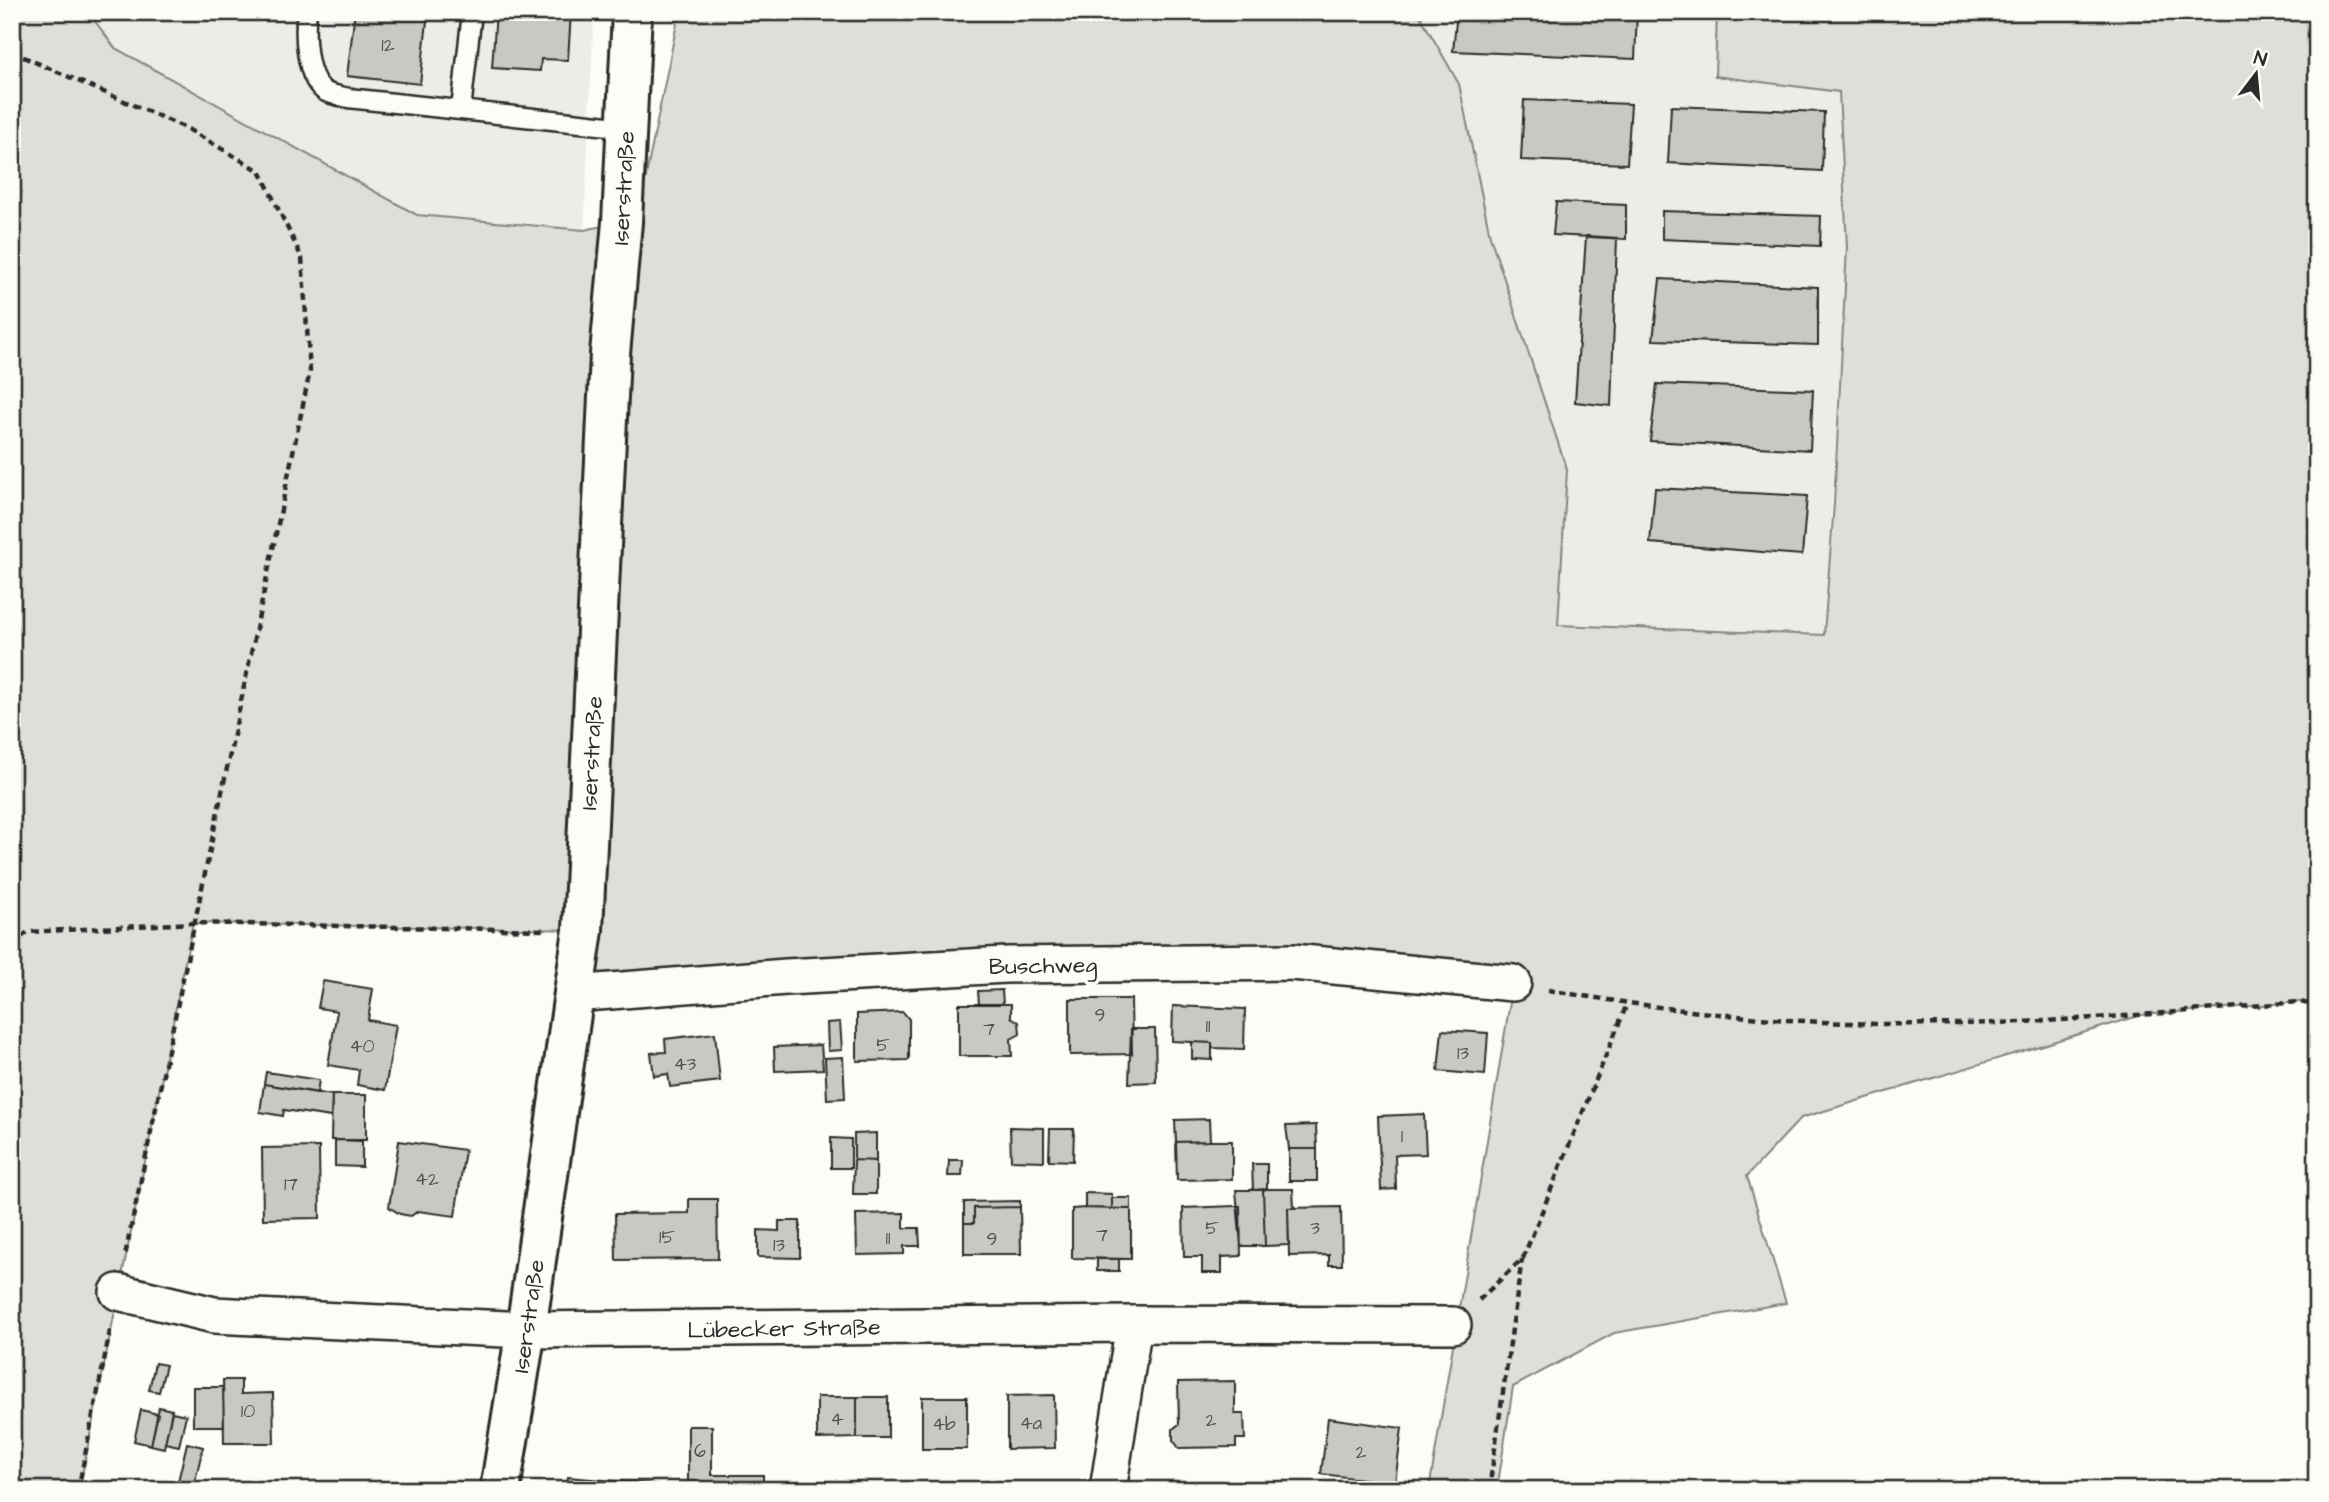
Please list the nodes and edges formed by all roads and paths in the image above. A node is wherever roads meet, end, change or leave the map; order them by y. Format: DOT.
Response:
graph roads {
  1 [pos="307,12"];
  2 [pos="472,12"];
  3 [pos="632,12"];
  4 [pos="12,52"];
  5 [pos="461,110"];
  6 [pos="627,128"];
  7 [pos="192,923"];
  8 [pos="583,930"];
  9 [pos="12,944"];
  10 [pos="1513,984"];
  11 [pos="573,994"];
  12 [pos="1628,1004"];
  13 [pos="2317,1006"];
  14 [pos="1522,1258"];
  15 [pos="118,1292"];
  16 [pos="1134,1324"];
  17 [pos="1453,1325"];
  18 [pos="526,1331"];
  19 [pos="78,1490"];
  20 [pos="500,1490"];
  21 [pos="1108,1490"];
  22 [pos="1489,1490"];
  1 -- 5 [label="lane"];
  2 -- 5 [label="lane"];
  3 -- 6 [label="street, Iserstraße"];
  4 -- 7 [label="path"];
  5 -- 6 [label="lane"];
  6 -- 8 [label="street, Iserstraße"];
  7 -- 8 [label="path"];
  7 -- 9 [label="path"];
  7 -- 15 [label="path"];
  8 -- 11 [label="street, Iserstraße"];
  10 -- 11 [label="street, Buschweg"];
  10 -- 12 [label="path"];
  11 -- 18 [label="street, Iserstraße"];
  12 -- 13 [label="path"];
  12 -- 14 [label="path"];
  14 -- 17 [label="path"];
  14 -- 22 [label="path"];
  15 -- 18 [label="street, Lübecker Straße"];
  15 -- 19 [label="path"];
  16 -- 17 [label="street, Lübecker Straße"];
  16 -- 18 [label="street, Lübecker Straße"];
  16 -- 21 [label="street"];
  18 -- 20 [label="street, Iserstraße"];
}
